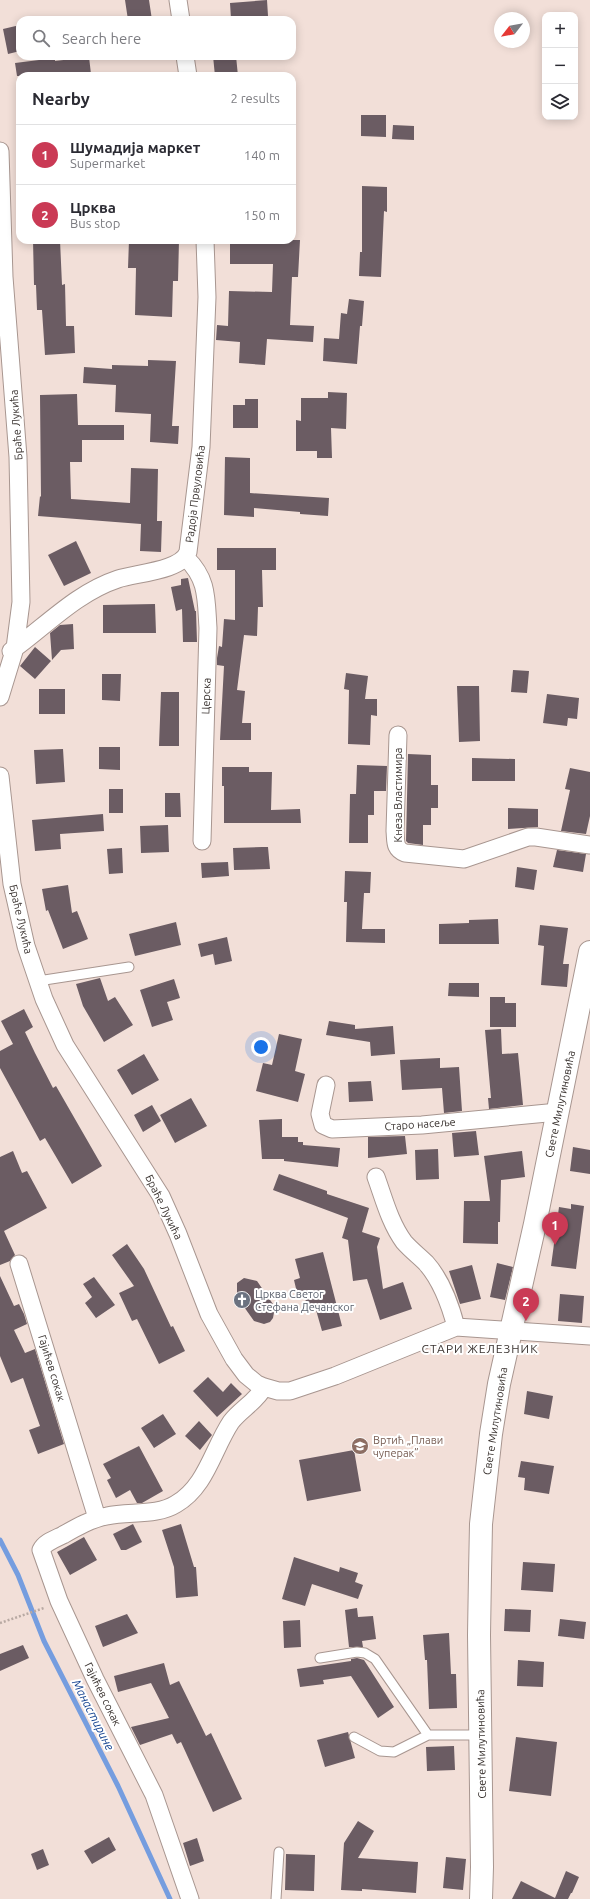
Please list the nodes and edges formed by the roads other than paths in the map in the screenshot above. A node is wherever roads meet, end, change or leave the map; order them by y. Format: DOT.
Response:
graph roads {
  1 [pos="178,0"];
  2 [pos="180,16"];
  3 [pos="186,60"];
  4 [pos="187,72"];
  5 [pos="0,151"];
  6 [pos="205,244"];
  7 [pos="186,558"];
  8 [pos="15,648"];
  9 [pos="0,658"];
  10 [pos="0,697"];
  11 [pos="398,735"];
  12 [pos="0,776"];
  13 [pos="202,841"];
  14 [pos="590,845"];
  15 [pos="590,952"];
  16 [pos="129,967"];
  17 [pos="38,981"];
  18 [pos="326,1085"];
  19 [pos="558,1112"];
  20 [pos="376,1177"];
  21 [pos="19,1264"];
  22 [pos="456,1327"];
  23 [pos="512,1331"];
  24 [pos="590,1336"];
  25 [pos="264,1387"];
  26 [pos="98,1518"];
  27 [pos="320,1658"];
  28 [pos="428,1735"];
  29 [pos="482,1735"];
  30 [pos="354,1737"];
  31 [pos="278,1852"];
  32 [pos="190,1899"];
  33 [pos="276,1899"];
  34 [pos="481,1899"];
  1 -- 2 [label="street"];
  3 -- 4 [label="street"];
  5 -- 8 [label="street, Браће Лукића"];
  6 -- 7 [label="street, Радоја Првуловића"];
  7 -- 8 [label="street, Радоја Првуловића"];
  7 -- 13 [label="street, Церска"];
  8 -- 9 [label="street, Радоја Првуловића"];
  8 -- 10 [label="street, Браће Лукића"];
  11 -- 14 [label="street, Кнеза Властимира"];
  12 -- 17 [label="street, Браће Лукића"];
  15 -- 19 [label="street, Свете Милутиновића"];
  16 -- 17 [label="lane"];
  17 -- 25 [label="street, Браће Лукића"];
  18 -- 19 [label="street, Старо насеље"];
  19 -- 23 [label="street, Свете Милутиновића"];
  20 -- 22 [label="street"];
  21 -- 26 [label="street, Гајићев сокак"];
  22 -- 23 [label="street, Браће Лукића"];
  22 -- 25 [label="street, Браће Лукића"];
  23 -- 24 [label="street, Браће Лукића"];
  23 -- 29 [label="street, Свете Милутиновића"];
  25 -- 26 [label="street, Гајићев сокак"];
  26 -- 32 [label="street, Гајићев сокак"];
  27 -- 28 [label="lane"];
  28 -- 29 [label="lane"];
  28 -- 30 [label="lane"];
  29 -- 34 [label="street, Свете Милутиновића"];
  31 -- 33 [label="lane"];
}
